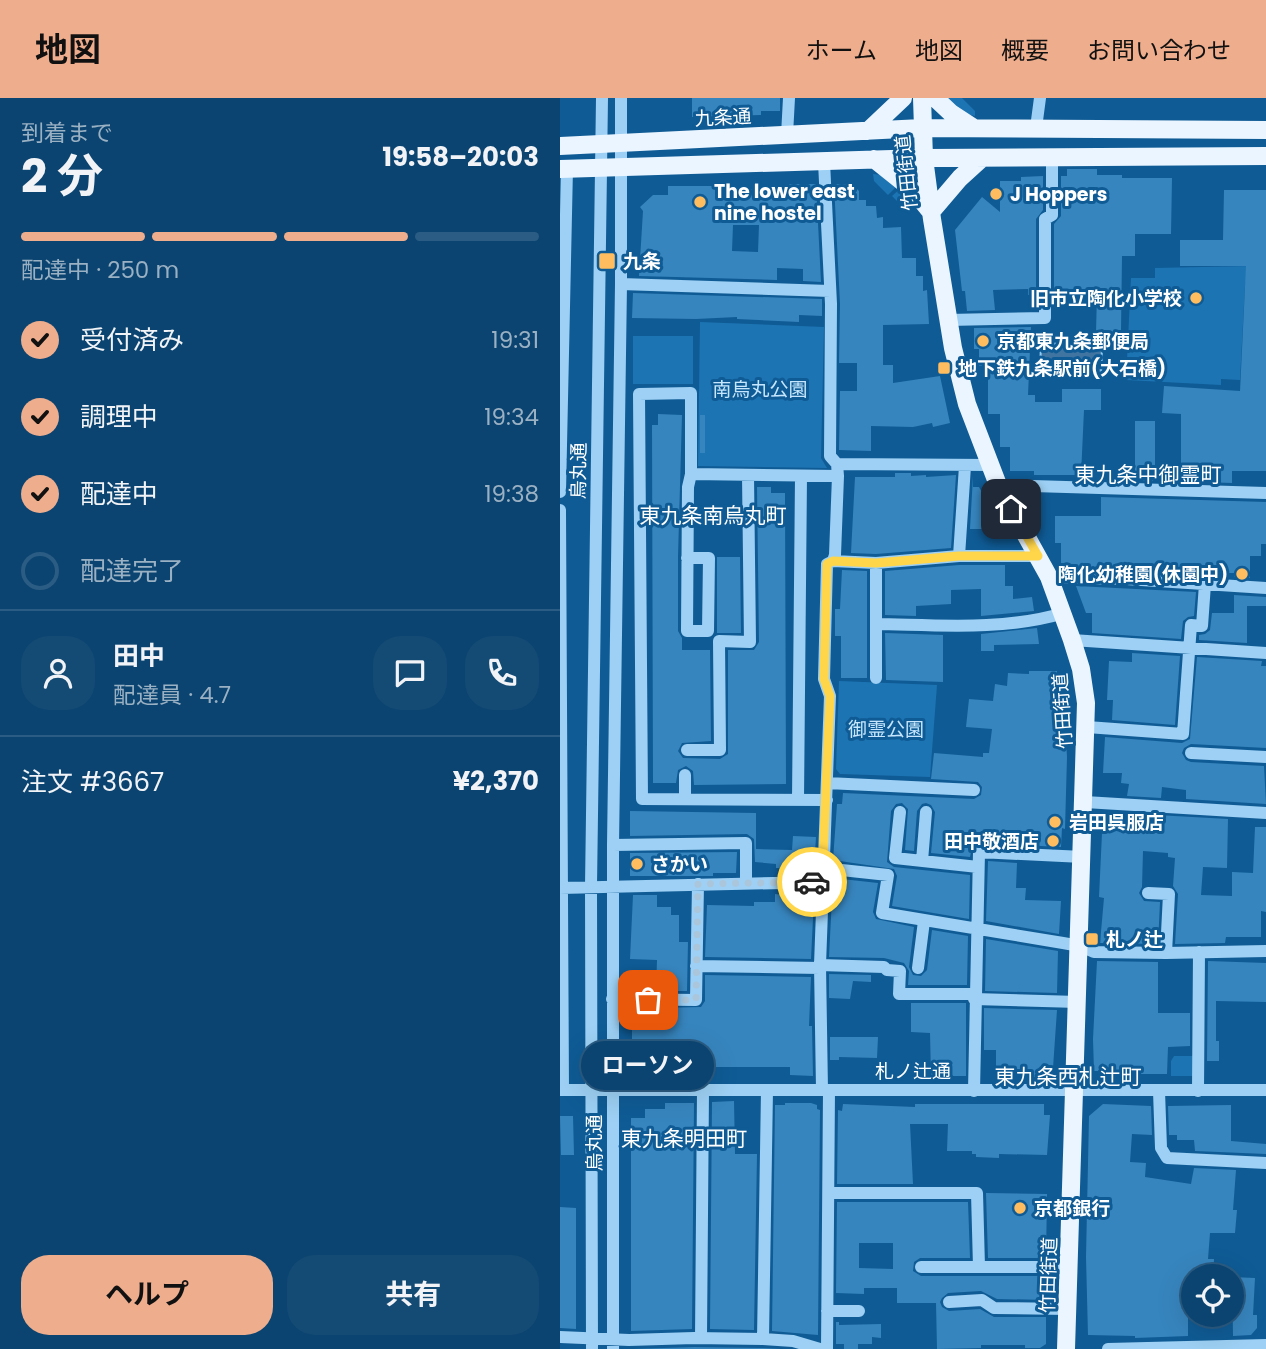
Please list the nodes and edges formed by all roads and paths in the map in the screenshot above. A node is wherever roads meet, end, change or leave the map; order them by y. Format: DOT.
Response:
graph roads {
  1 [pos="602,98"];
  2 [pos="621,98"];
  3 [pos="789,98"];
  4 [pos="903,98"];
  5 [pos="922,98"];
  6 [pos="935,98"];
  7 [pos="1041,98"];
  8 [pos="922,128"];
  9 [pos="974,128"];
  10 [pos="1036,128"];
  11 [pos="1266,130"];
  12 [pos="869,131"];
  13 [pos="787,135"];
  14 [pos="601,144"];
  15 [pos="621,144"];
  16 [pos="560,146"];
  17 [pos="1266,156"];
  18 [pos="1052,157"];
  19 [pos="924,158"];
  20 [pos="982,158"];
  21 [pos="874,159"];
  22 [pos="824,162"];
  23 [pos="621,166"];
  24 [pos="601,167"];
  25 [pos="564,169"];
  26 [pos="931,212"];
  27 [pos="621,284"];
  28 [pos="830,291"];
  29 [pos="561,310"];
  30 [pos="948,320"];
  31 [pos="965,466"];
  32 [pos="990,466"];
  33 [pos="838,470"];
  34 [pos="691,474"];
  35 [pos="748,475"];
  36 [pos="801,476"];
  37 [pos="998,485"];
  38 [pos="560,492"];
  39 [pos="1266,493"];
  40 [pos="560,510"];
  41 [pos="959,556"];
  42 [pos="1038,556"];
  43 [pos="687,558"];
  44 [pos="833,561"];
  45 [pos="876,563"];
  46 [pos="1049,577"];
  47 [pos="1205,584"];
  48 [pos="1266,587"];
  49 [pos="1064,613"];
  50 [pos="876,624"];
  51 [pos="708,631"];
  52 [pos="1072,640"];
  53 [pos="719,641"];
  54 [pos="1190,648"];
  55 [pos="1266,653"];
  56 [pos="876,678"];
  57 [pos="561,724"];
  58 [pos="1087,727"];
  59 [pos="687,750"];
  60 [pos="1191,753"];
  61 [pos="1266,757"];
  62 [pos="685,775"];
  63 [pos="827,783"];
  64 [pos="974,790"];
  65 [pos="685,799"];
  66 [pos="798,800"];
  67 [pos="827,800"];
  68 [pos="1085,802"];
  69 [pos="900,812"];
  70 [pos="926,812"];
  71 [pos="1266,813"];
  72 [pos="613,845"];
  73 [pos="1083,857"];
  74 [pos="922,861"];
  75 [pos="978,867"];
  76 [pos="823,868"];
  77 [pos="822,882"];
  78 [pos="746,883"];
  79 [pos="698,884"];
  80 [pos="591,886"];
  81 [pos="612,886"];
  82 [pos="560,888"];
  83 [pos="1148,893"];
  84 [pos="924,921"];
  85 [pos="977,928"];
  86 [pos="1080,946"];
  87 [pos="1266,951"];
  88 [pos="1199,952"];
  89 [pos="1166,954"];
  90 [pos="696,965"];
  91 [pos="820,967"];
  92 [pos="918,968"];
  93 [pos="974,997"];
  94 [pos="612,999"];
  95 [pos="1078,1002"];
  96 [pos="561,1090"];
  97 [pos="591,1090"];
  98 [pos="613,1090"];
  99 [pos="703,1090"];
  100 [pos="766,1090"];
  101 [pos="825,1090"];
  102 [pos="1266,1090"];
  103 [pos="974,1091"];
  104 [pos="1075,1091"];
  105 [pos="1159,1091"];
  106 [pos="1198,1091"];
  107 [pos="1266,1163"];
  108 [pos="829,1193"];
  109 [pos="921,1267"];
  110 [pos="979,1267"];
  111 [pos="1069,1267"];
  112 [pos="949,1302"];
  113 [pos="1068,1309"];
  114 [pos="827,1311"];
  115 [pos="859,1311"];
  116 [pos="560,1337"];
  117 [pos="701,1338"];
  118 [pos="763,1339"];
  119 [pos="592,1344"];
  120 [pos="613,1344"];
  121 [pos="1266,1345"];
  122 [pos="820,1349"];
  123 [pos="827,1349"];
  124 [pos="1066,1349"];
  125 [pos="1108,1349"];
  1 -- 14 [label="street, 烏丸通"];
  2 -- 15 [label="street, 烏丸通"];
  3 -- 13 [label="street"];
  4 -- 12 [label="main road"];
  5 -- 8 [label="main road, 竹田街道"];
  6 -- 9 [label="main road"];
  7 -- 10 [label="street"];
  8 -- 9 [label="main road, 九条通"];
  8 -- 12 [label="main road, 九条通"];
  8 -- 19 [label="main road, 竹田街道"];
  9 -- 10 [label="main road, 九条通"];
  10 -- 11 [label="main road, 九条通"];
  12 -- 13 [label="main road, 九条通"];
  13 -- 15 [label="main road, 九条通"];
  14 -- 15 [label="main road, 九条通"];
  14 -- 16 [label="main road, 九条通"];
  14 -- 24 [label="street, 烏丸通"];
  15 -- 23 [label="street, 烏丸通"];
  17 -- 18 [label="main road"];
  18 -- 20 [label="main road"];
  18 -- 30 [label="street"];
  19 -- 20 [label="main road"];
  19 -- 21 [label="main road"];
  19 -- 26 [label="main road, 竹田街道"];
  20 -- 26 [label="main road"];
  21 -- 22 [label="main road"];
  21 -- 26 [label="main road"];
  22 -- 23 [label="main road"];
  22 -- 28 [label="street"];
  23 -- 24 [label="main road"];
  23 -- 27 [label="street, 烏丸通"];
  24 -- 25 [label="main road"];
  24 -- 80 [label="street, 烏丸通"];
  25 -- 29 [label="street"];
  26 -- 30 [label="main road, 竹田街道"];
  27 -- 28 [label="street"];
  27 -- 72 [label="street, 烏丸通"];
  28 -- 33 [label="street"];
  29 -- 38 [label="street"];
  30 -- 32 [label="main road, 竹田街道"];
  31 -- 32 [label="street"];
  31 -- 33 [label="street"];
  31 -- 41 [label="street"];
  32 -- 37 [label="main road, 竹田街道"];
  33 -- 36 [label="street"];
  33 -- 44 [label="street"];
  34 -- 35 [label="street"];
  34 -- 43 [label="street"];
  34 -- 65 [label="street"];
  35 -- 36 [label="street"];
  35 -- 53 [label="street"];
  36 -- 66 [label="street"];
  37 -- 39 [label="street"];
  37 -- 42 [label="main road, 竹田街道"];
  40 -- 57 [label="street"];
  41 -- 42 [label="street"];
  41 -- 45 [label="street"];
  42 -- 46 [label="main road, 竹田街道"];
  43 -- 51 [label="street"];
  43 -- 51 [label="street"];
  44 -- 45 [label="street"];
  44 -- 63 [label="street"];
  45 -- 50 [label="street"];
  46 -- 47 [label="street"];
  46 -- 49 [label="main road, 竹田街道"];
  47 -- 48 [label="street"];
  47 -- 54 [label="street"];
  49 -- 50 [label="street"];
  49 -- 52 [label="main road, 竹田街道"];
  50 -- 56 [label="street"];
  51 -- 53 [label="street"];
  52 -- 54 [label="street"];
  52 -- 58 [label="main road, 竹田街道"];
  53 -- 59 [label="street"];
  54 -- 55 [label="street"];
  54 -- 58 [label="street"];
  57 -- 82 [label="street"];
  58 -- 68 [label="main road, 竹田街道"];
  60 -- 61 [label="street"];
  62 -- 65 [label="street"];
  63 -- 64 [label="street"];
  63 -- 67 [label="street"];
  65 -- 66 [label="street"];
  66 -- 67 [label="street"];
  67 -- 76 [label="street"];
  68 -- 71 [label="street"];
  68 -- 73 [label="main road, 竹田街道"];
  69 -- 74 [label="street"];
  70 -- 74 [label="street"];
  72 -- 78 [label="street"];
  72 -- 81 [label="street, 烏丸通"];
  73 -- 75 [label="street"];
  73 -- 86 [label="main road, 竹田街道"];
  74 -- 75 [label="street"];
  75 -- 85 [label="street"];
  76 -- 77 [label="street"];
  76 -- 84 [label="street"];
  77 -- 78 [label="street"];
  77 -- 91 [label="street"];
  78 -- 79 [label="street"];
  79 -- 81 [label="street"];
  79 -- 90 [label="street"];
  80 -- 81 [label="street"];
  80 -- 82 [label="street"];
  80 -- 97 [label="street, 烏丸通"];
  81 -- 94 [label="street, 烏丸通"];
  82 -- 96 [label="street"];
  83 -- 89 [label="street"];
  84 -- 85 [label="street"];
  84 -- 92 [label="street"];
  85 -- 86 [label="street"];
  85 -- 93 [label="street"];
  86 -- 89 [label="street"];
  86 -- 95 [label="main road, 竹田街道"];
  87 -- 88 [label="street"];
  88 -- 89 [label="street"];
  88 -- 106 [label="street"];
  90 -- 91 [label="street"];
  90 -- 94 [label="street"];
  91 -- 93 [label="street"];
  91 -- 101 [label="street"];
  93 -- 95 [label="street"];
  93 -- 103 [label="street"];
  94 -- 98 [label="street, 烏丸通"];
  95 -- 104 [label="main road, 竹田街道"];
  96 -- 97 [label="street, 札ノ辻通"];
  97 -- 98 [label="street, 札ノ辻通"];
  97 -- 119 [label="street, 烏丸通"];
  98 -- 99 [label="street, 札ノ辻通"];
  98 -- 120 [label="street, 烏丸通"];
  99 -- 100 [label="street, 札ノ辻通"];
  99 -- 117 [label="street"];
  100 -- 101 [label="street, 札ノ辻通"];
  100 -- 118 [label="street"];
  101 -- 103 [label="street, 札ノ辻通"];
  101 -- 108 [label="street"];
  102 -- 106 [label="street, 札ノ辻通"];
  103 -- 104 [label="street, 札ノ辻通"];
  104 -- 105 [label="street, 札ノ辻通"];
  104 -- 111 [label="main road, 竹田街道"];
  105 -- 106 [label="street, 札ノ辻通"];
  105 -- 107 [label="street"];
  108 -- 110 [label="street"];
  108 -- 114 [label="street"];
  109 -- 110 [label="street"];
  110 -- 111 [label="street"];
  111 -- 113 [label="main road, 竹田街道"];
  112 -- 113 [label="street"];
  113 -- 124 [label="main road, 竹田街道"];
  114 -- 115 [label="street"];
  114 -- 123 [label="street"];
  116 -- 119 [label="street"];
  117 -- 118 [label="street"];
  117 -- 120 [label="street"];
  118 -- 122 [label="street"];
  119 -- 120 [label="street"];
  121 -- 125 [label="street"];
}
